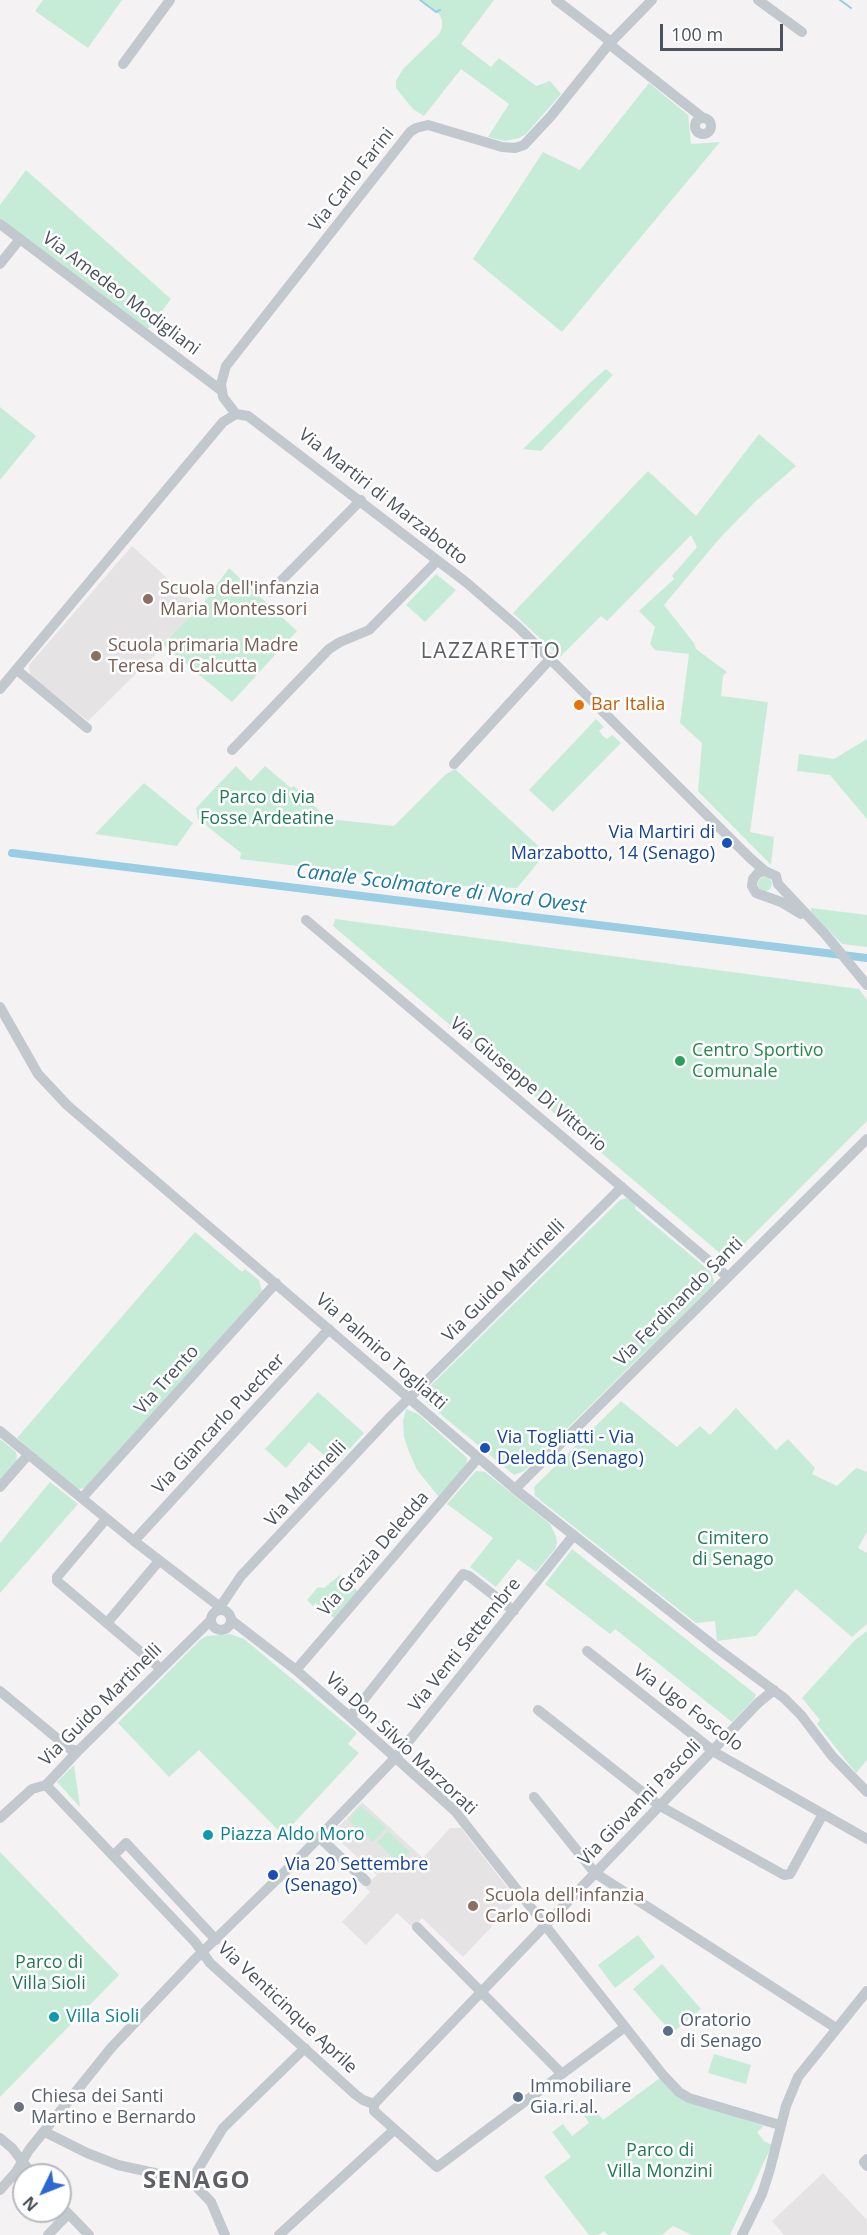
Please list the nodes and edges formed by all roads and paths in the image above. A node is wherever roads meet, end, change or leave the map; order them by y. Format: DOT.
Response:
graph roads {
  1 [pos="170,0"];
  2 [pos="556,0"];
  3 [pos="652,0"];
  4 [pos="758,0"];
  5 [pos="802,32"];
  6 [pos="610,43"];
  7 [pos="123,64"];
  8 [pos="699,120"];
  9 [pos="0,224"];
  10 [pos="20,239"];
  11 [pos="0,264"];
  12 [pos="222,391"];
  13 [pos="236,414"];
  14 [pos="361,501"];
  15 [pos="437,561"];
  16 [pos="270,592"];
  17 [pos="551,658"];
  18 [pos="17,670"];
  19 [pos="0,689"];
  20 [pos="87,728"];
  21 [pos="232,750"];
  22 [pos="454,764"];
  23 [pos="760,873"];
  24 [pos="778,884"];
  25 [pos="769,897"];
  26 [pos="306,920"];
  27 [pos="811,921"];
  28 [pos="867,985"];
  29 [pos="0,1007"];
  30 [pos="867,1139"];
  31 [pos="622,1187"];
  32 [pos="728,1277"];
  33 [pos="276,1283"];
  34 [pos="328,1329"];
  35 [pos="409,1399"];
  36 [pos="0,1431"];
  37 [pos="28,1455"];
  38 [pos="478,1458"];
  39 [pos="0,1487"];
  40 [pos="515,1489"];
  41 [pos="82,1498"];
  42 [pos="106,1518"];
  43 [pos="573,1536"];
  44 [pos="134,1541"];
  45 [pos="159,1561"];
  46 [pos="229,1593"];
  47 [pos="204,1595"];
  48 [pos="514,1611"];
  49 [pos="225,1616"];
  50 [pos="107,1623"];
  51 [pos="212,1623"];
  52 [pos="587,1651"];
  53 [pos="161,1669"];
  54 [pos="296,1670"];
  55 [pos="762,1682"];
  56 [pos="774,1690"];
  57 [pos="3,1698"];
  58 [pos="758,1703"];
  59 [pos="538,1710"];
  60 [pos="350,1717"];
  61 [pos="712,1750"];
  62 [pos="78,1751"];
  63 [pos="396,1757"];
  64 [pos="46,1785"];
  65 [pos="867,1792"];
  66 [pos="534,1797"];
  67 [pos="660,1806"];
  68 [pos="823,1814"];
  69 [pos="0,1818"];
  70 [pos="320,1838"];
  71 [pos="867,1839"];
  72 [pos="113,1856"];
  73 [pos="595,1873"];
  74 [pos="366,1881"];
  75 [pos="545,1925"];
  76 [pos="417,1927"];
  77 [pos="216,1940"];
  78 [pos="203,1952"];
  79 [pos="482,1990"];
  80 [pos="867,1991"];
  81 [pos="626,2027"];
  82 [pos="836,2028"];
  83 [pos="305,2048"];
  84 [pos="562,2074"];
  85 [pos="374,2104"];
  86 [pos="780,2125"];
  87 [pos="393,2130"];
  88 [pos="45,2132"];
  89 [pos="0,2138"];
  90 [pos="867,2159"];
  91 [pos="22,2162"];
  92 [pos="867,2166"];
  93 [pos="192,2181"];
  94 [pos="0,2190"];
  95 [pos="72,2218"];
  96 [pos="89,2235"];
  97 [pos="225,2235"];
  98 [pos="279,2235"];
  99 [pos="742,2235"];
  1 -- 7 [label="street"];
  2 -- 6 [label="street"];
  3 -- 6 [label="street, Via Carlo Farini"];
  4 -- 5 [label="street"];
  6 -- 8 [label="street"];
  6 -- 12 [label="street, Via Carlo Farini"];
  9 -- 10 [label="street, Via Amedeo Modigliani"];
  10 -- 11 [label="street"];
  10 -- 12 [label="street, Via Amedeo Modigliani"];
  12 -- 13 [label="street"];
  13 -- 14 [label="street, Via Martiri di Marzabotto"];
  13 -- 18 [label="street"];
  14 -- 15 [label="street, Via Martiri di Marzabotto"];
  14 -- 16 [label="street"];
  15 -- 17 [label="street, Via Martiri di Marzabotto"];
  15 -- 21 [label="street"];
  17 -- 22 [label="street"];
  17 -- 23 [label="street, Via Martiri di Marzabotto"];
  18 -- 19 [label="street"];
  18 -- 20 [label="street"];
  23 -- 24 [label="street"];
  23 -- 25 [label="street"];
  24 -- 25 [label="street"];
  24 -- 27 [label="street"];
  25 -- 27 [label="street"];
  26 -- 31 [label="street, Via Giuseppe Di Vittorio"];
  27 -- 28 [label="street"];
  29 -- 33 [label="street, Via Palmiro Togliatti"];
  30 -- 32 [label="street, Via Ferdinando Santi"];
  31 -- 32 [label="street, Via Giuseppe Di Vittorio"];
  31 -- 35 [label="street, Via Guido Martinelli"];
  32 -- 40 [label="street, Via Ferdinando Santi"];
  33 -- 34 [label="street, Via Palmiro Togliatti"];
  33 -- 41 [label="street, Via Trento"];
  34 -- 35 [label="street, Via Palmiro Togliatti"];
  34 -- 44 [label="street, Via Giancarlo Puecher"];
  35 -- 38 [label="street, Via Palmiro Togliatti"];
  35 -- 46 [label="street, Via Martinelli"];
  36 -- 37 [label="street"];
  37 -- 39 [label="street"];
  37 -- 41 [label="street"];
  38 -- 40 [label="street, Via Palmiro Togliatti"];
  38 -- 54 [label="street, Via Grazia Deledda"];
  40 -- 43 [label="street, Via Palmiro Togliatti"];
  41 -- 42 [label="street"];
  42 -- 44 [label="street"];
  42 -- 50 [label="street"];
  43 -- 48 [label="street, Via Venti Settembre"];
  43 -- 55 [label="street, Via Palmiro Togliatti"];
  44 -- 45 [label="street"];
  45 -- 47 [label="street"];
  45 -- 50 [label="street"];
  46 -- 47 [label="street"];
  46 -- 49 [label="street"];
  47 -- 49 [label="street"];
  47 -- 51 [label="street"];
  48 -- 60 [label="street"];
  48 -- 63 [label="street, Via Venti Settembre"];
  49 -- 51 [label="street"];
  49 -- 51 [label="street"];
  49 -- 54 [label="street, Via Don Silvio Marzorati"];
  50 -- 53 [label="street"];
  51 -- 53 [label="street, Via Guido Martinelli"];
  52 -- 61 [label="street, Via Ugo Foscolo"];
  53 -- 62 [label="street, Via Guido Martinelli"];
  54 -- 60 [label="street, Via Don Silvio Marzorati"];
  55 -- 56 [label="street, Via Palmiro Togliatti"];
  55 -- 58 [label="street"];
  56 -- 58 [label="street, Via Giovanni Pascoli"];
  56 -- 65 [label="street, Via Palmiro Togliatti"];
  57 -- 62 [label="street"];
  58 -- 61 [label="street, Via Giovanni Pascoli"];
  59 -- 67 [label="street"];
  60 -- 63 [label="street, Via Don Silvio Marzorati"];
  61 -- 67 [label="street, Via Giovanni Pascoli"];
  61 -- 68 [label="street, Via Ugo Foscolo"];
  62 -- 64 [label="street, Via Guido Martinelli"];
  63 -- 70 [label="street, Via Venti Settembre"];
  63 -- 75 [label="street, Via Don Silvio Marzorati"];
  64 -- 69 [label="street, Via Guido Martinelli"];
  64 -- 72 [label="street, Via Venticinque Aprile"];
  66 -- 73 [label="street"];
  67 -- 68 [label="street"];
  67 -- 73 [label="street, Via Giovanni Pascoli"];
  68 -- 71 [label="street, Via Ugo Foscolo"];
  70 -- 74 [label="street"];
  70 -- 77 [label="street, Via Venti Settembre"];
  72 -- 77 [label="street"];
  72 -- 78 [label="street, Via Venticinque Aprile"];
  73 -- 75 [label="street, Via Giovanni Pascoli"];
  73 -- 82 [label="street"];
  75 -- 79 [label="street, Via Giovanni Pascoli"];
  75 -- 81 [label="street, Via Don Silvio Marzorati"];
  76 -- 79 [label="street"];
  77 -- 78 [label="street, Via Venti Settembre"];
  78 -- 83 [label="street, Via Venticinque Aprile"];
  78 -- 88 [label="street, Via Venti Settembre"];
  79 -- 84 [label="street"];
  79 -- 85 [label="street, Via Giovanni Pascoli"];
  80 -- 82 [label="street"];
  81 -- 84 [label="street"];
  81 -- 86 [label="street, Via Don Silvio Marzorati"];
  82 -- 86 [label="street"];
  83 -- 85 [label="street, Via Venticinque Aprile"];
  83 -- 93 [label="street"];
  84 -- 87 [label="street, Via Venticinque Aprile"];
  85 -- 87 [label="street, Via Venticinque Aprile"];
  86 -- 99 [label="street"];
  87 -- 98 [label="street"];
  88 -- 91 [label="street, Via Venti Settembre"];
  88 -- 93 [label="street"];
  89 -- 91 [label="street"];
  90 -- 92 [label="street"];
  91 -- 94 [label="street, Via Venti Settembre"];
  93 -- 97 [label="street"];
  95 -- 96 [label="street"];
}
